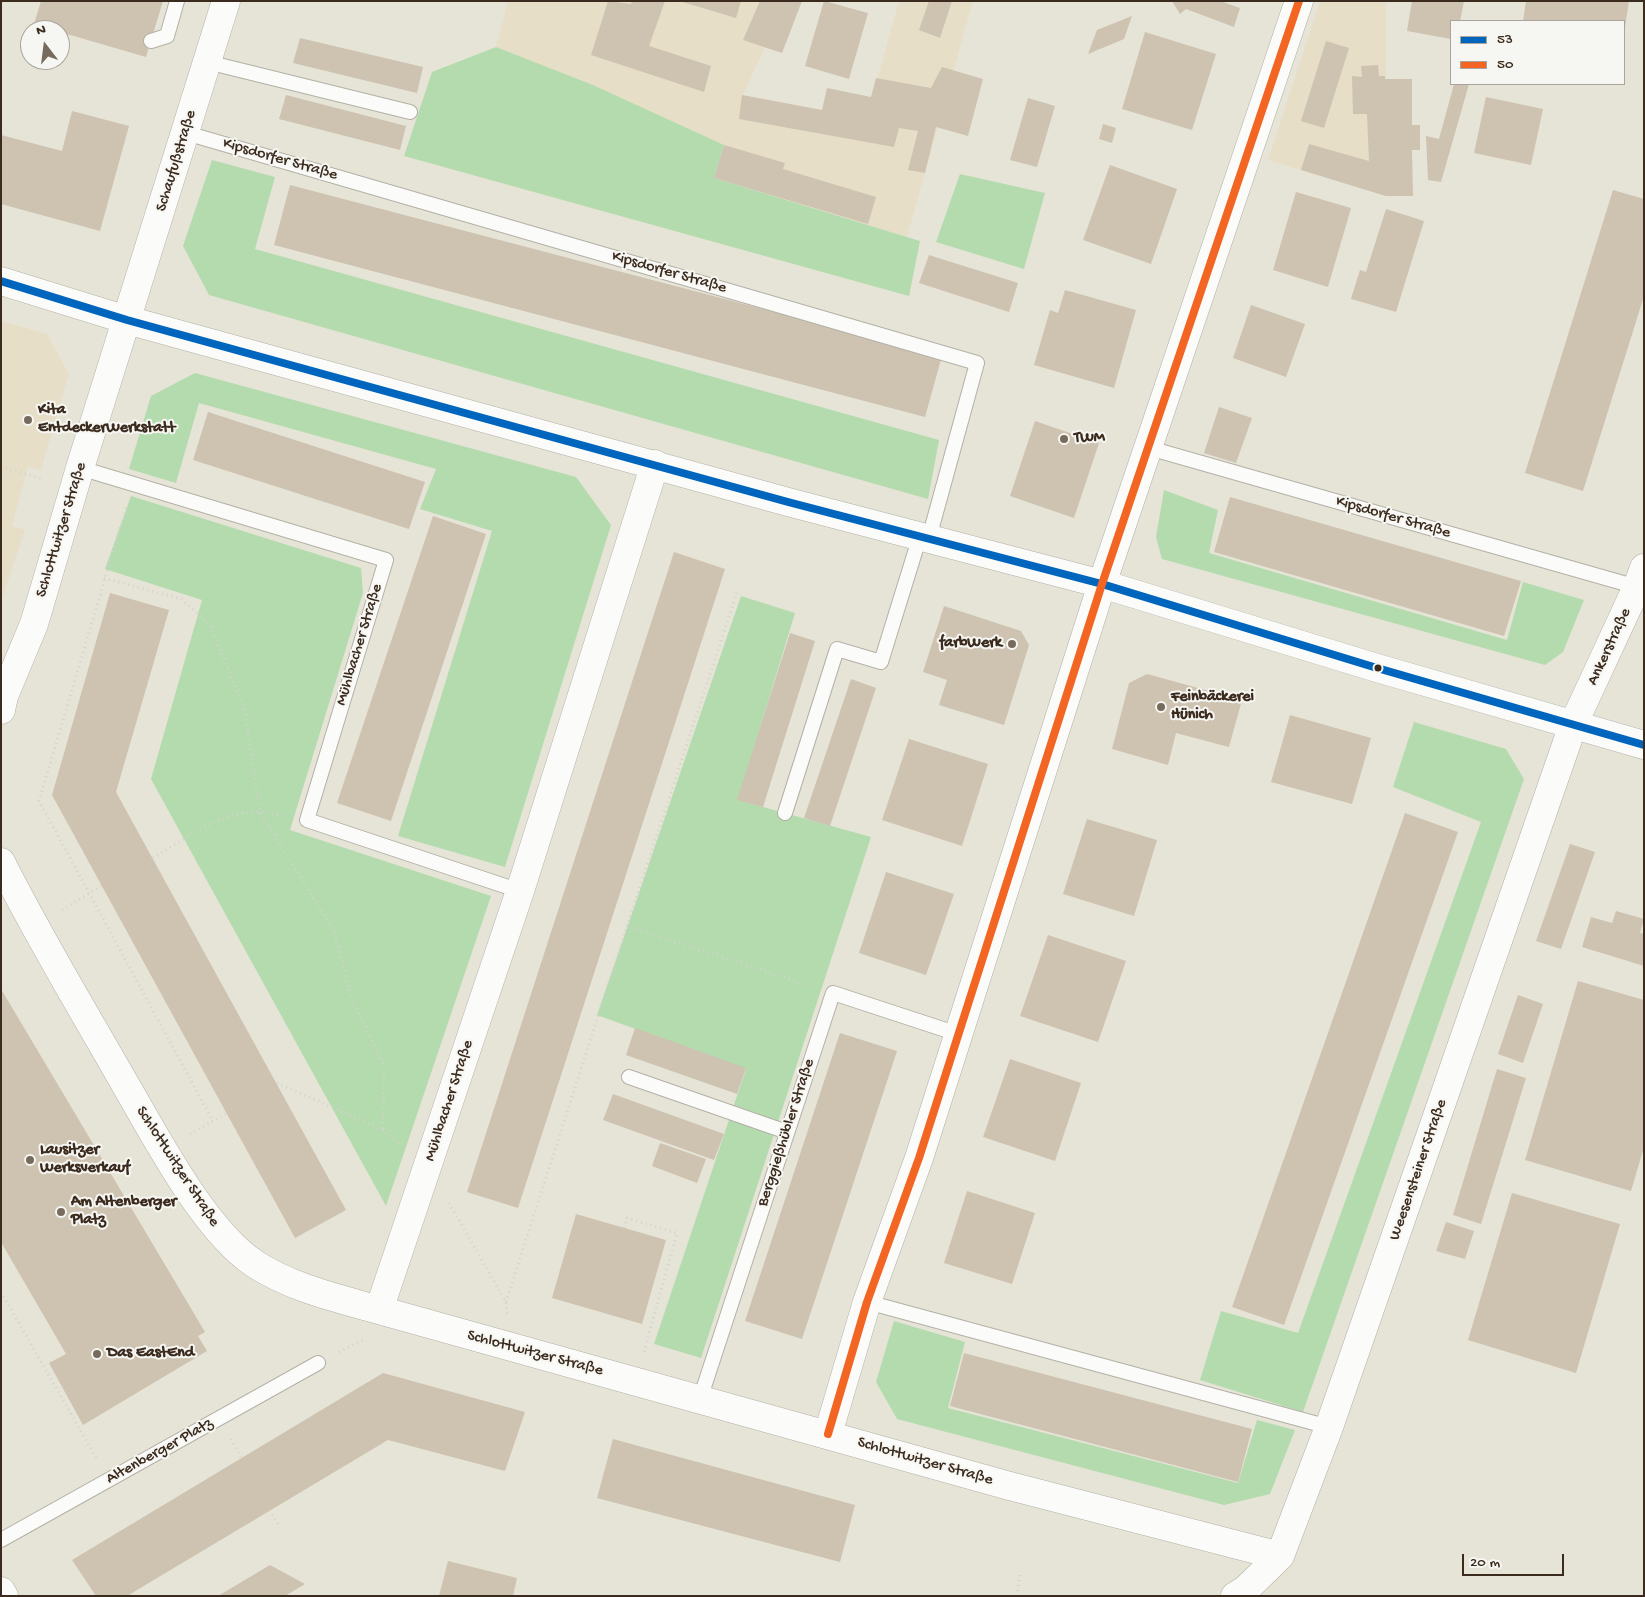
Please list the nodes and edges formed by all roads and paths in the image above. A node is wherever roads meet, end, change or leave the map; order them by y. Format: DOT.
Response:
graph roads {
  1 [pos="177,1"];
  2 [pos="226,1"];
  3 [pos="1299,1"];
  4 [pos="151,41"];
  5 [pos="208,62"];
  6 [pos="410,112"];
  7 [pos="186,133"];
  8 [pos="1,281"];
  9 [pos="127,320"];
  10 [pos="1149,448"];
  11 [pos="655,464"];
  12 [pos="1,467"];
  13 [pos="80,468"];
  14 [pos="27,474"];
  15 [pos="133,484"];
  16 [pos="924,537"];
  17 [pos="104,578"];
  18 [pos="1641,578"];
  19 [pos="1102,584"];
  20 [pos="738,589"];
  21 [pos="1,710"];
  22 [pos="1573,725"];
  23 [pos="1644,745"];
  24 [pos="260,812"];
  25 [pos="785,813"];
  26 [pos="308,820"];
  27 [pos="153,858"];
  28 [pos="1,862"];
  29 [pos="101,886"];
  30 [pos="520,892"];
  31 [pos="89,894"];
  32 [pos="61,911"];
  33 [pos="626,926"];
  34 [pos="958,1034"];
  35 [pos="629,1077"];
  36 [pos="277,1084"];
  37 [pos="227,1113"];
  38 [pos="213,1121"];
  39 [pos="383,1130"];
  40 [pos="788,1132"];
  41 [pos="163,1149"];
  42 [pos="428,1167"];
  43 [pos="624,1228"];
  44 [pos="1,1292"];
  45 [pos="866,1302"];
  46 [pos="379,1310"];
  47 [pos="508,1347"];
  48 [pos="318,1363"];
  49 [pos="635,1381"];
  50 [pos="700,1399"];
  51 [pos="1329,1427"];
  52 [pos="828,1434"];
  53 [pos="108,1480"];
  54 [pos="270,1510"];
  55 [pos="278,1524"];
  56 [pos="1,1540"];
  57 [pos="1280,1556"];
  58 [pos="1020,1573"];
  59 [pos="1,1591"];
  60 [pos="4,1596"];
  61 [pos="1017,1596"];
  62 [pos="1235,1596"];
  1 -- 4 [label="lane"];
  2 -- 5 [label="street, Schaufußstraße"];
  3 -- 10 [label="street"];
  5 -- 6 [label="lane"];
  5 -- 7 [label="street, Schaufußstraße"];
  7 -- 9 [label="street, Schaufußstraße"];
  7 -- 16 [label="lane, Kipsdorfer Straße"];
  8 -- 9 [label="street"];
  9 -- 11 [label="street"];
  9 -- 13 [label="street, Schlottwitzer Straße"];
  10 -- 18 [label="lane, Kipsdorfer Straße"];
  10 -- 19 [label="street"];
  11 -- 16 [label="street"];
  11 -- 30 [label="street, Mühlbacher Straße"];
  12 -- 14 [label="path"];
  13 -- 15 [label="lane, Mühlbacher Straße"];
  13 -- 21 [label="street, Schlottwitzer Straße"];
  15 -- 17 [label="path"];
  15 -- 26 [label="lane, Mühlbacher Straße"];
  16 -- 19 [label="street"];
  16 -- 25 [label="lane"];
  17 -- 24 [label="path"];
  17 -- 31 [label="path"];
  18 -- 22 [label="street, Ankerstraße"];
  19 -- 22 [label="street"];
  19 -- 34 [label="street"];
  20 -- 33 [label="path"];
  22 -- 23 [label="street"];
  22 -- 51 [label="street, Weesensteiner Straße"];
  24 -- 26 [label="path"];
  24 -- 27 [label="path"];
  24 -- 39 [label="path"];
  26 -- 30 [label="lane"];
  28 -- 41 [label="street, Schlottwitzer Straße"];
  29 -- 31 [label="path"];
  30 -- 42 [label="street, Mühlbacher Straße"];
  31 -- 32 [label="path"];
  31 -- 38 [label="path"];
  34 -- 40 [label="lane, Berggießhübler Straße"];
  34 -- 45 [label="street"];
  35 -- 40 [label="lane"];
  36 -- 39 [label="path"];
  37 -- 38 [label="path"];
  38 -- 41 [label="path"];
  39 -- 42 [label="path"];
  40 -- 50 [label="lane, Berggießhübler Straße"];
  41 -- 46 [label="street, Schlottwitzer Straße"];
  42 -- 46 [label="street, Mühlbacher Straße"];
  42 -- 47 [label="path"];
  43 -- 49 [label="path"];
  44 -- 53 [label="path"];
  45 -- 51 [label="lane"];
  45 -- 52 [label="street"];
  46 -- 47 [label="street, Schlottwitzer Straße"];
  46 -- 48 [label="path"];
  47 -- 49 [label="street, Schlottwitzer Straße"];
  48 -- 53 [label="lane, Altenberger Platz"];
  49 -- 50 [label="street, Schlottwitzer Straße"];
  50 -- 52 [label="street, Schlottwitzer Straße"];
  51 -- 57 [label="street, Weesensteiner Straße"];
  52 -- 57 [label="street, Schlottwitzer Straße"];
  53 -- 56 [label="lane, Altenberger Platz"];
  54 -- 55 [label="path"];
  57 -- 62 [label="street, Weesensteiner Straße"];
  58 -- 61 [label="path"];
  59 -- 60 [label="street"];
}
